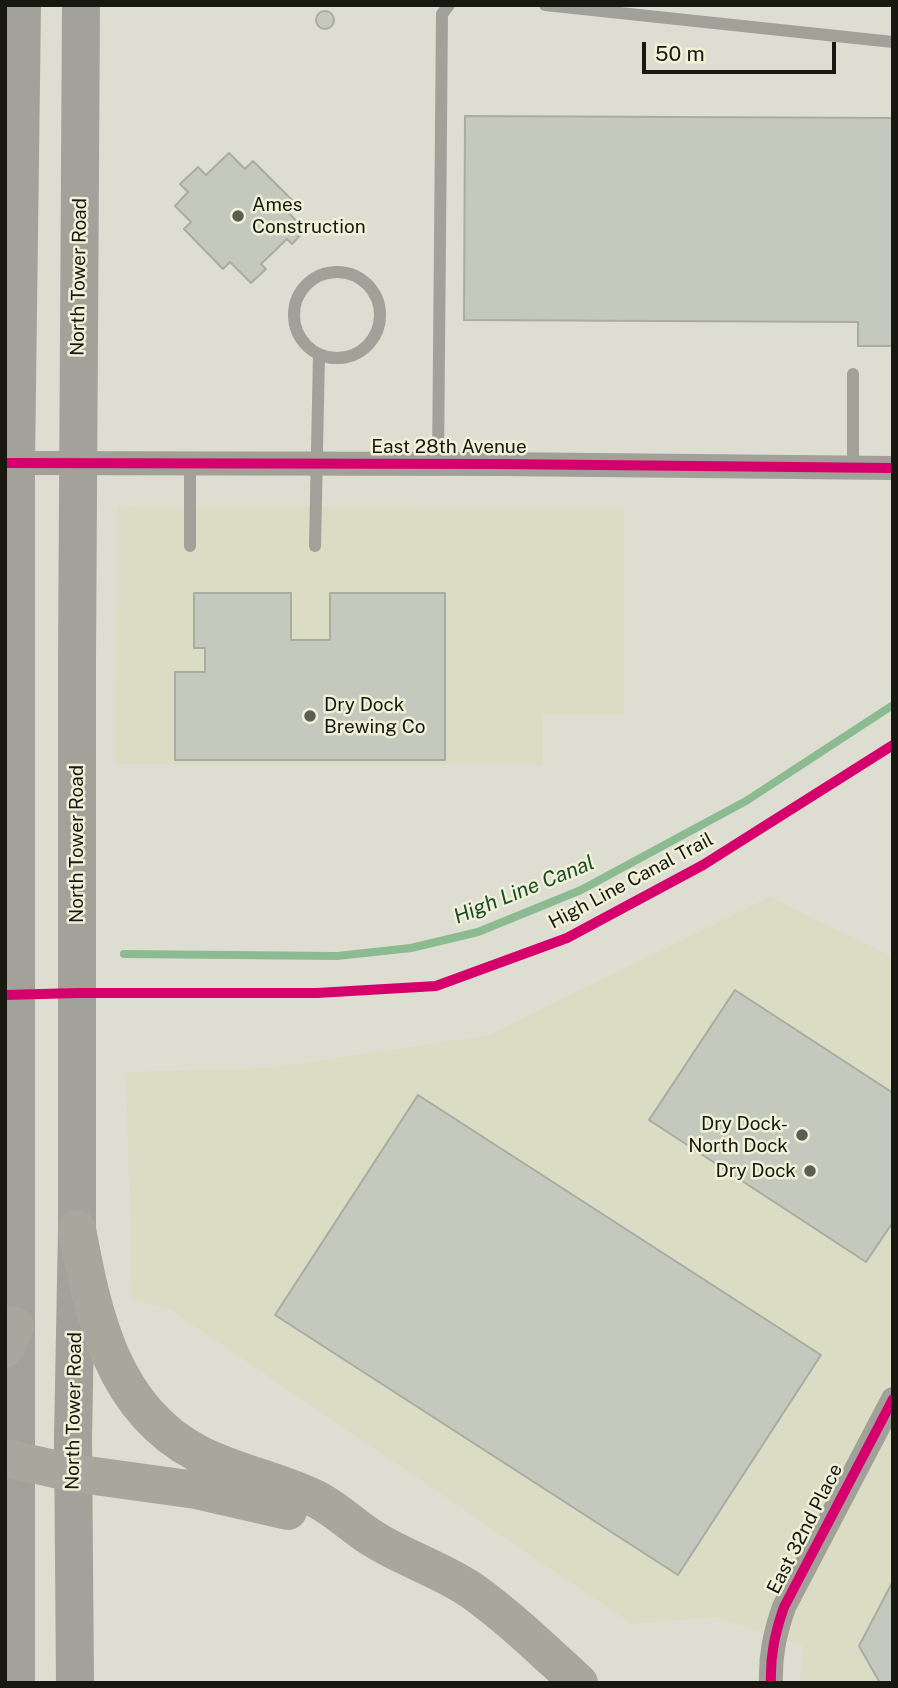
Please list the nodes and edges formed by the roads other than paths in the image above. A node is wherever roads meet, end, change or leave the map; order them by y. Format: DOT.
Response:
graph roads {
  1 [pos="22,5"];
  2 [pos="81,5"];
  3 [pos="449,5"];
  4 [pos="545,5"];
  5 [pos="893,43"];
  6 [pos="319,355"];
  7 [pos="853,374"];
  8 [pos="11,463"];
  9 [pos="78,464"];
  10 [pos="190,464"];
  11 [pos="316,464"];
  12 [pos="438,464"];
  13 [pos="853,468"];
  14 [pos="893,468"];
  15 [pos="190,546"];
  16 [pos="315,546"];
  17 [pos="77,1229"];
  18 [pos="10,1337"];
  19 [pos="893,1399"];
  20 [pos="11,1459"];
  21 [pos="73,1473"];
  22 [pos="374,1539"];
  23 [pos="16,1670"];
  24 [pos="75,1682"];
  25 [pos="579,1683"];
  26 [pos="771,1683"];
  1 -- 8 [label="main road"];
  2 -- 9 [label="main road, North Tower Road"];
  3 -- 12 [label="lane"];
  4 -- 5 [label="lane"];
  6 -- 6 [label="lane"];
  6 -- 11 [label="lane"];
  7 -- 13 [label="lane"];
  8 -- 9 [label="street, East 28th Avenue"];
  8 -- 18 [label="main road"];
  9 -- 10 [label="street, East 28th Avenue"];
  9 -- 17 [label="main road, North Tower Road"];
  10 -- 11 [label="street, East 28th Avenue"];
  10 -- 15 [label="lane"];
  11 -- 12 [label="street, East 28th Avenue"];
  11 -- 16 [label="lane"];
  12 -- 13 [label="street, East 28th Avenue"];
  13 -- 14 [label="street, East 28th Avenue"];
  17 -- 21 [label="main road, North Tower Road"];
  17 -- 22 [label="highway"];
  18 -- 20 [label="main road"];
  19 -- 26 [label="street, East 32nd Place"];
  20 -- 21 [label="highway"];
  20 -- 23 [label="main road"];
  21 -- 22 [label="highway"];
  21 -- 24 [label="main road, North Tower Road"];
  22 -- 25 [label="highway"];
}
